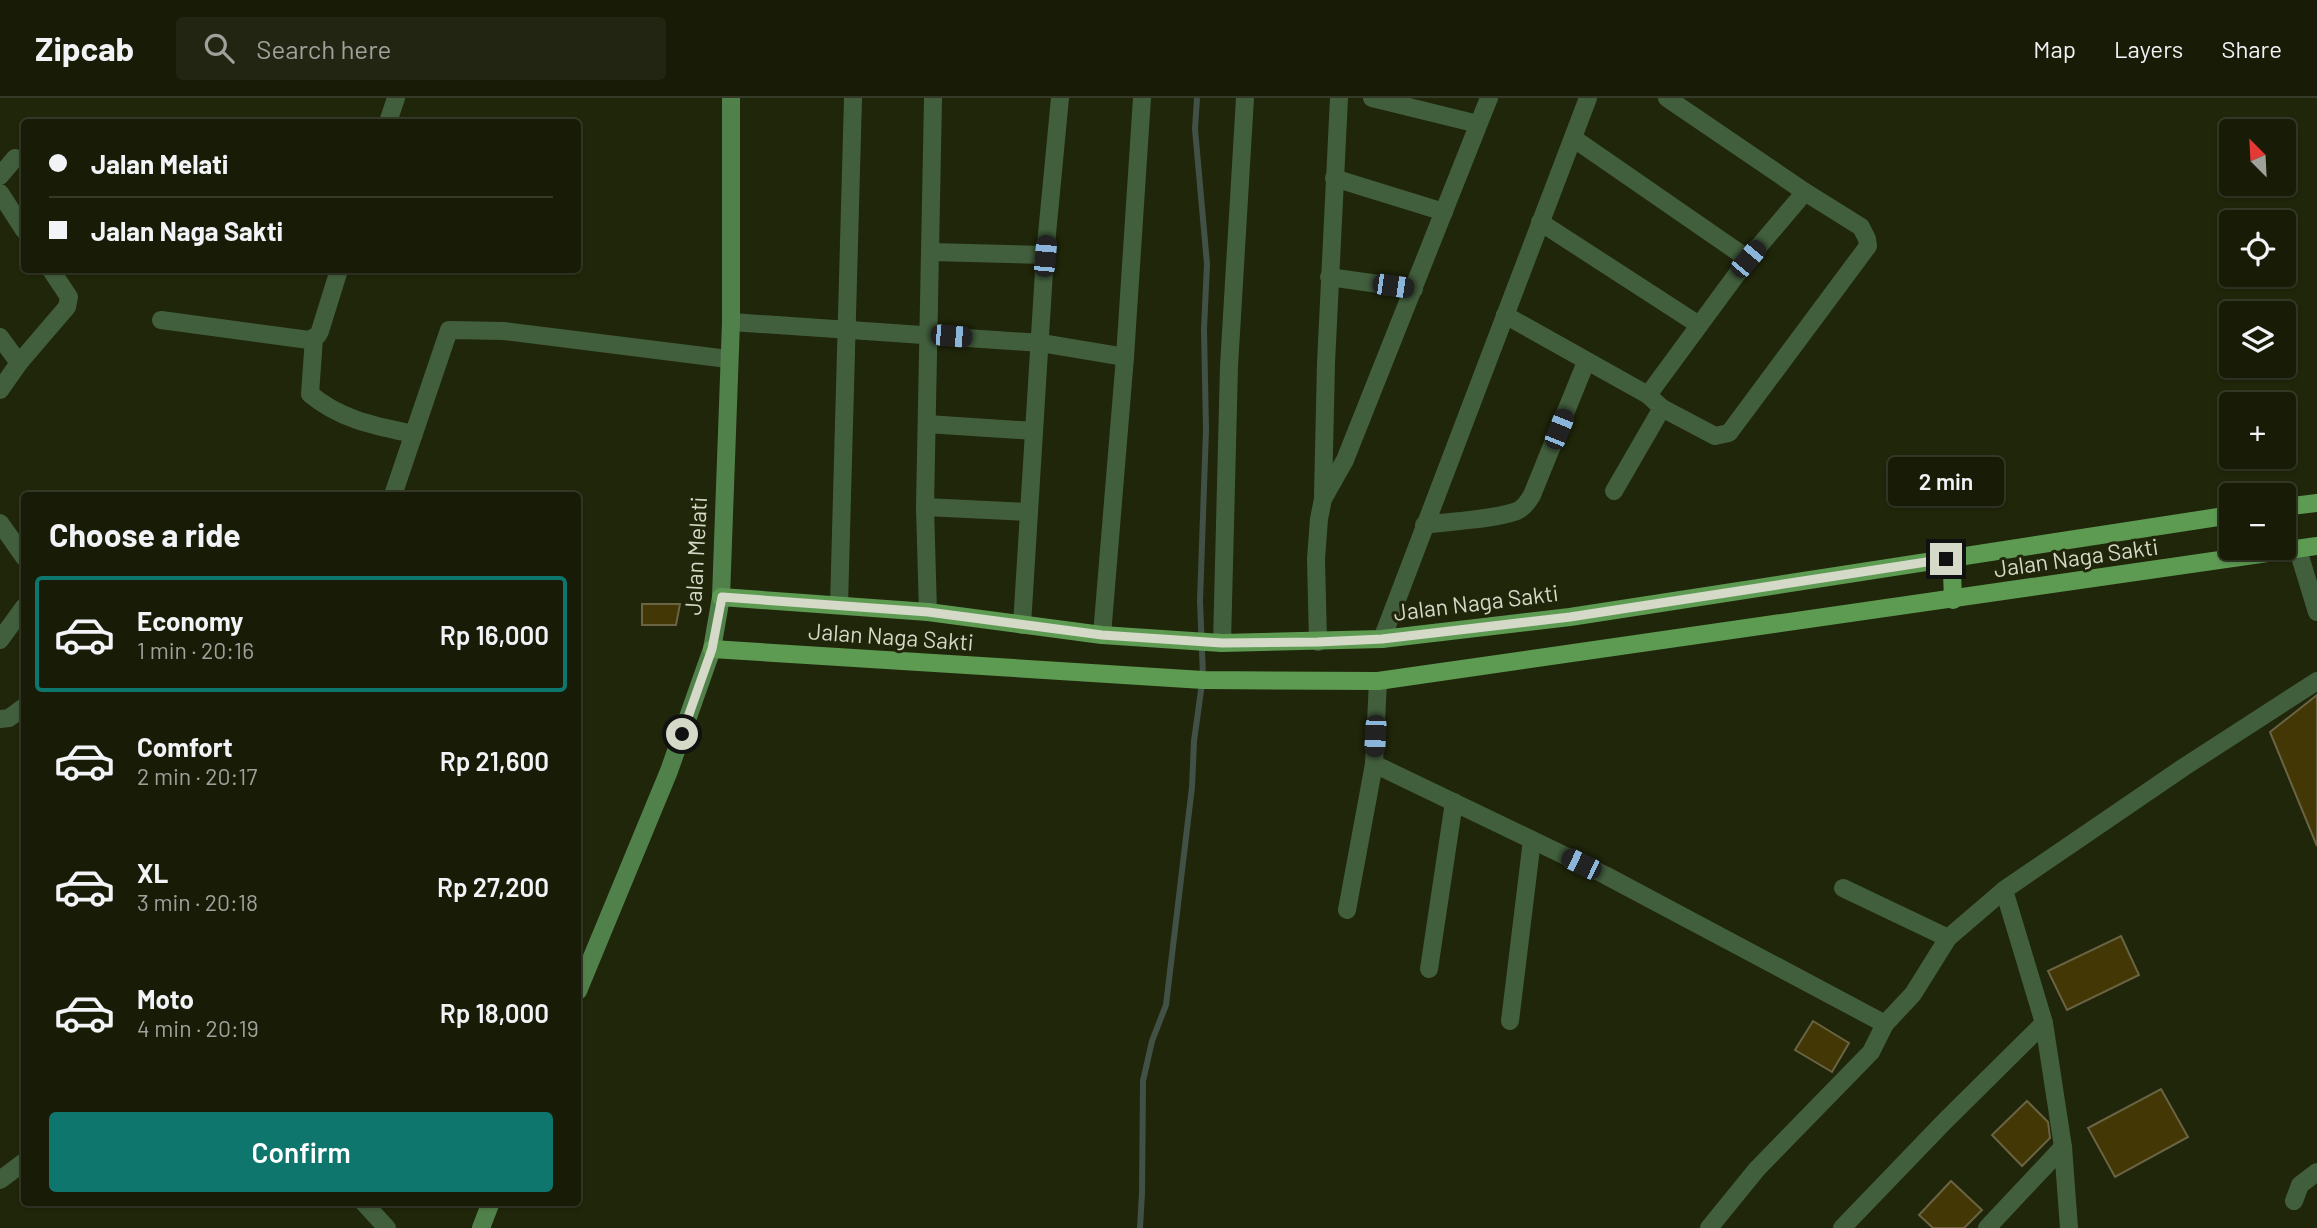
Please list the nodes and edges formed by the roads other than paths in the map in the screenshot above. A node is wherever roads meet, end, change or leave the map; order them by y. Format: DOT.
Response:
graph roads {
  1 [pos="396,98"];
  2 [pos="731,98"];
  3 [pos="853,98"];
  4 [pos="933,98"];
  5 [pos="1060,98"];
  6 [pos="1142,98"];
  7 [pos="1245,98"];
  8 [pos="1339,98"];
  9 [pos="1371,98"];
  10 [pos="1489,98"];
  11 [pos="1588,98"];
  12 [pos="1667,98"];
  13 [pos="389,119"];
  14 [pos="1478,124"];
  15 [pos="1573,138"];
  16 [pos="15,159"];
  17 [pos="0,176"];
  18 [pos="1334,178"];
  19 [pos="1805,192"];
  20 [pos="0,193"];
  21 [pos="1444,212"];
  22 [pos="1540,222"];
  23 [pos="21,225"];
  24 [pos="931,252"];
  25 [pos="1045,256"];
  26 [pos="1748,259"];
  27 [pos="53,273"];
  28 [pos="338,273"];
  29 [pos="1329,277"];
  30 [pos="1414,289"];
  31 [pos="1505,315"];
  32 [pos="161,320"];
  33 [pos="730,322"];
  34 [pos="1699,325"];
  35 [pos="845,331"];
  36 [pos="929,334"];
  37 [pos="0,338"];
  38 [pos="314,338"];
  39 [pos="1041,343"];
  40 [pos="1125,357"];
  41 [pos="728,359"];
  42 [pos="1586,362"];
  43 [pos="19,363"];
  44 [pos="0,390"];
  45 [pos="1648,395"];
  46 [pos="1662,408"];
  47 [pos="927,424"];
  48 [pos="1034,431"];
  49 [pos="414,434"];
  50 [pos="1614,491"];
  51 [pos="394,492"];
  52 [pos="1323,499"];
  53 [pos="2317,503"];
  54 [pos="2296,506"];
  55 [pos="925,507"];
  56 [pos="1028,512"];
  57 [pos="2219,517"];
  58 [pos="0,523"];
  59 [pos="1424,524"];
  60 [pos="2317,546"];
  61 [pos="2298,550"];
  62 [pos="21,553"];
  63 [pos="1946,559"];
  64 [pos="722,597"];
  65 [pos="1953,600"];
  66 [pos="839,605"];
  67 [pos="21,611"];
  68 [pos="928,612"];
  69 [pos="2317,612"];
  70 [pos="1022,625"];
  71 [pos="1102,635"];
  72 [pos="1382,639"];
  73 [pos="0,640"];
  74 [pos="1318,642"];
  75 [pos="1222,643"];
  76 [pos="712,649"];
  77 [pos="1378,681"];
  78 [pos="2317,681"];
  79 [pos="21,709"];
  80 [pos="0,719"];
  81 [pos="1374,764"];
  82 [pos="1454,802"];
  83 [pos="1532,840"];
  84 [pos="1843,888"];
  85 [pos="2004,890"];
  86 [pos="1347,910"];
  87 [pos="1948,938"];
  88 [pos="1429,969"];
  89 [pos="581,984"];
  90 [pos="1510,1021"];
  91 [pos="2044,1023"];
  92 [pos="1885,1024"];
  93 [pos="2063,1147"];
  94 [pos="21,1165"];
  95 [pos="2317,1172"];
  96 [pos="0,1180"];
  97 [pos="2294,1201"];
  98 [pos="367,1206"];
  99 [pos="490,1206"];
  100 [pos="487,1226"];
  101 [pos="387,1228"];
  102 [pos="1709,1228"];
  103 [pos="1842,1228"];
  104 [pos="1987,1228"];
  105 [pos="2070,1228"];
  1 -- 13 [label="street"];
  2 -- 33 [label="main road, Jalan Melati"];
  3 -- 35 [label="street"];
  4 -- 24 [label="street"];
  5 -- 25 [label="street"];
  6 -- 40 [label="street"];
  7 -- 75 [label="street"];
  8 -- 18 [label="street"];
  9 -- 14 [label="street"];
  10 -- 14 [label="street"];
  11 -- 15 [label="street"];
  12 -- 19 [label="street"];
  14 -- 21 [label="street"];
  15 -- 22 [label="street"];
  15 -- 26 [label="street"];
  16 -- 17 [label="street"];
  18 -- 21 [label="street"];
  18 -- 29 [label="street"];
  19 -- 26 [label="street"];
  19 -- 46 [label="street"];
  20 -- 23 [label="street"];
  21 -- 30 [label="street"];
  22 -- 31 [label="street"];
  22 -- 34 [label="street"];
  24 -- 25 [label="street"];
  24 -- 36 [label="street"];
  25 -- 39 [label="street"];
  26 -- 34 [label="street"];
  27 -- 43 [label="street"];
  28 -- 38 [label="street"];
  29 -- 30 [label="street"];
  29 -- 52 [label="street"];
  30 -- 52 [label="street"];
  31 -- 42 [label="street"];
  31 -- 59 [label="street"];
  32 -- 38 [label="street"];
  33 -- 35 [label="street"];
  33 -- 41 [label="main road, Jalan Melati"];
  34 -- 45 [label="street"];
  35 -- 36 [label="street"];
  35 -- 66 [label="street"];
  36 -- 39 [label="street"];
  36 -- 47 [label="street"];
  37 -- 43 [label="street"];
  38 -- 49 [label="street"];
  39 -- 40 [label="street"];
  39 -- 48 [label="street"];
  40 -- 71 [label="street"];
  41 -- 49 [label="street"];
  41 -- 64 [label="main road, Jalan Melati"];
  42 -- 45 [label="street"];
  42 -- 59 [label="street"];
  43 -- 44 [label="street"];
  45 -- 46 [label="street"];
  46 -- 50 [label="street"];
  47 -- 48 [label="street"];
  47 -- 55 [label="street"];
  48 -- 56 [label="street"];
  49 -- 51 [label="street"];
  52 -- 74 [label="street"];
  53 -- 54 [label="main road"];
  55 -- 56 [label="street"];
  55 -- 68 [label="street"];
  56 -- 70 [label="street"];
  57 -- 63 [label="main road, Jalan Naga Sakti"];
  58 -- 62 [label="street"];
  59 -- 72 [label="street"];
  60 -- 61 [label="main road, Jalan Naga Sakti"];
  61 -- 65 [label="main road, Jalan Naga Sakti"];
  61 -- 69 [label="street"];
  63 -- 65 [label="main road"];
  63 -- 72 [label="main road, Jalan Naga Sakti"];
  64 -- 66 [label="main road, Jalan Naga Sakti"];
  64 -- 76 [label="main road, Jalan Melati"];
  65 -- 77 [label="main road, Jalan Naga Sakti"];
  66 -- 68 [label="main road, Jalan Naga Sakti"];
  67 -- 73 [label="street"];
  68 -- 70 [label="main road, Jalan Naga Sakti"];
  70 -- 71 [label="main road, Jalan Naga Sakti"];
  71 -- 75 [label="main road, Jalan Naga Sakti"];
  72 -- 74 [label="main road, Jalan Naga Sakti"];
  74 -- 75 [label="main road, Jalan Naga Sakti"];
  76 -- 77 [label="main road, Jalan Naga Sakti"];
  76 -- 89 [label="main road, Jalan Melati"];
  77 -- 81 [label="street"];
  78 -- 85 [label="street"];
  79 -- 80 [label="street"];
  81 -- 82 [label="street"];
  81 -- 86 [label="street"];
  82 -- 83 [label="street"];
  82 -- 88 [label="street"];
  83 -- 90 [label="street"];
  83 -- 92 [label="street"];
  84 -- 87 [label="street"];
  85 -- 87 [label="street"];
  85 -- 91 [label="street"];
  87 -- 92 [label="street"];
  91 -- 93 [label="street"];
  91 -- 103 [label="street"];
  92 -- 102 [label="street"];
  93 -- 104 [label="street"];
  93 -- 105 [label="street"];
  94 -- 96 [label="street"];
  95 -- 97 [label="street"];
  98 -- 101 [label="street"];
  99 -- 100 [label="main road"];
}
